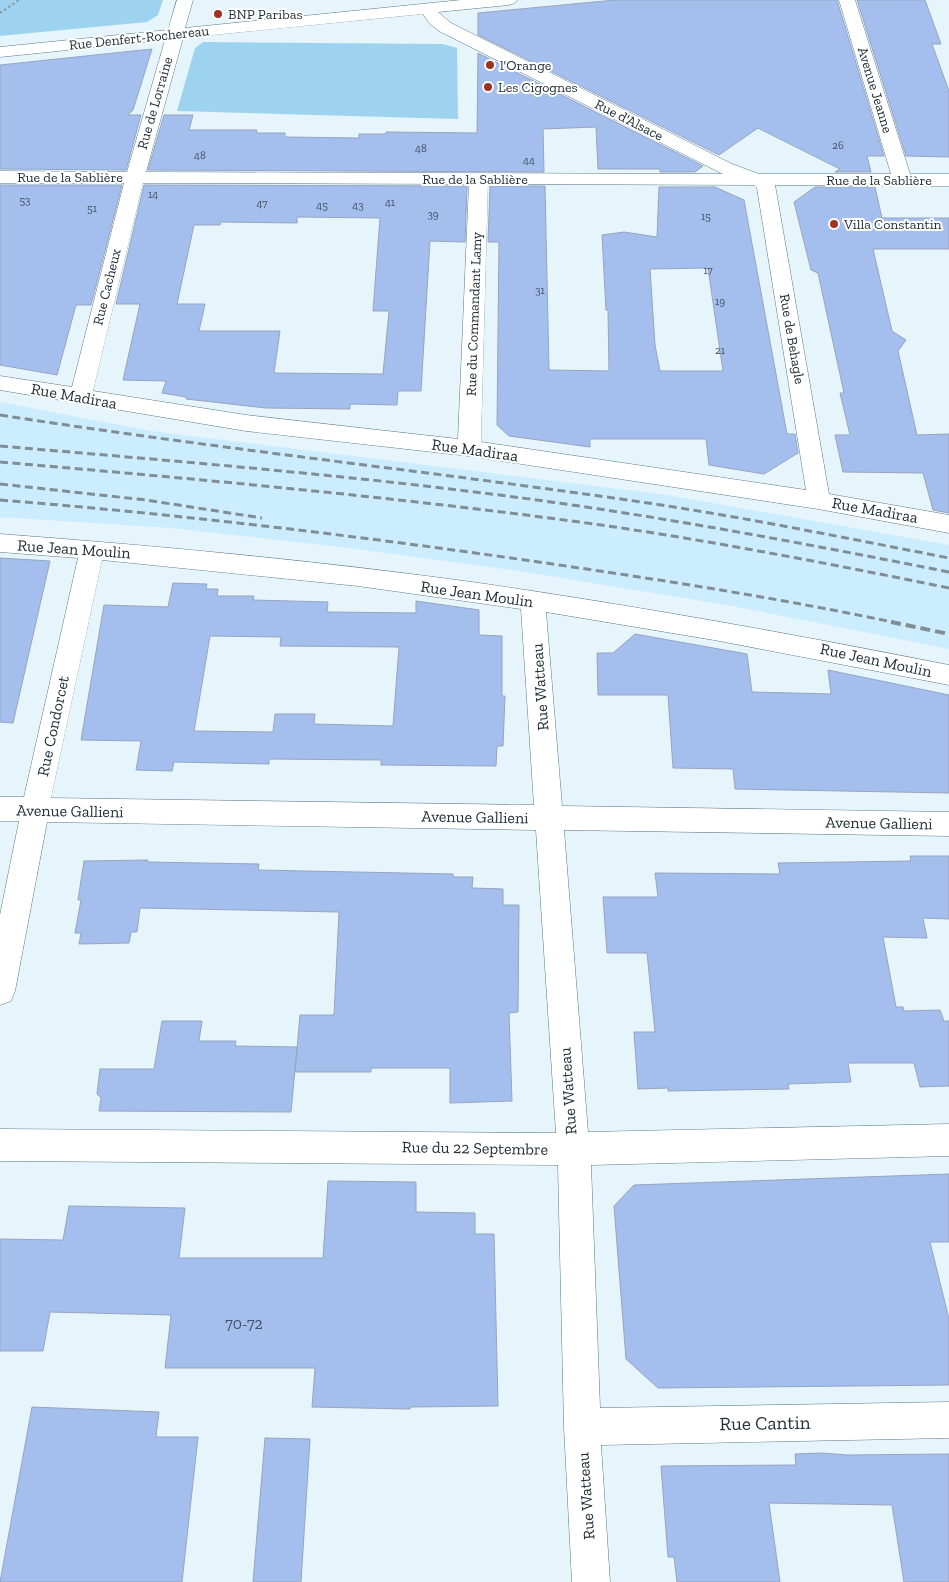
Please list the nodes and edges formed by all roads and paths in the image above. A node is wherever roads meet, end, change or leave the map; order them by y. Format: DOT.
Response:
graph roads {
  1 [pos="19,0"];
  2 [pos="185,0"];
  3 [pos="388,0"];
  4 [pos="509,0"];
  5 [pos="847,0"];
  6 [pos="427,8"];
  7 [pos="407,9"];
  8 [pos="0,13"];
  9 [pos="175,34"];
  10 [pos="0,52"];
  11 [pos="0,177"];
  12 [pos="135,178"];
  13 [pos="479,180"];
  14 [pos="759,180"];
  15 [pos="902,180"];
  16 [pos="949,180"];
  17 [pos="0,383"];
  18 [pos="80,398"];
  19 [pos="469,448"];
  20 [pos="818,500"];
  21 [pos="949,524"];
  22 [pos="0,543"];
  23 [pos="92,549"];
  24 [pos="533,601"];
  25 [pos="949,675"];
  26 [pos="0,809"];
  27 [pos="35,810"];
  28 [pos="550,818"];
  29 [pos="949,824"];
  30 [pos="0,991"];
  31 [pos="949,1140"];
  32 [pos="0,1145"];
  33 [pos="572,1149"];
  34 [pos="949,1420"];
  35 [pos="582,1427"];
  36 [pos="592,1582"];
  1 -- 8 [label="path"];
  2 -- 9 [label="street, Rue de Lorraine"];
  3 -- 7 [label="street"];
  4 -- 6 [label="street, Rue Denfert-Rochereau"];
  5 -- 15 [label="street, Avenue Jeanne"];
  6 -- 7 [label="street, Rue Denfert-Rochereau"];
  6 -- 14 [label="street, Rue d'Alsace"];
  7 -- 9 [label="street, Rue Denfert-Rochereau"];
  9 -- 10 [label="street, Rue Denfert-Rochereau"];
  9 -- 12 [label="street, Rue de Lorraine"];
  11 -- 12 [label="street, Rue de la Sablière"];
  12 -- 13 [label="street, Rue de la Sablière"];
  12 -- 18 [label="street, Rue Cacheux"];
  13 -- 14 [label="street, Rue de la Sablière"];
  13 -- 19 [label="street, Rue du Commandant Lamy"];
  14 -- 15 [label="street, Rue de la Sablière"];
  14 -- 20 [label="street, Rue de Behagle"];
  15 -- 16 [label="street, Rue de la Sablière"];
  17 -- 18 [label="street, Rue Madiraa"];
  18 -- 19 [label="street, Rue Madiraa"];
  19 -- 20 [label="street, Rue Madiraa"];
  20 -- 21 [label="street, Rue Madiraa"];
  22 -- 23 [label="street, Rue Jean Moulin"];
  23 -- 24 [label="street, Rue Jean Moulin"];
  23 -- 27 [label="street, Rue Condorcet"];
  24 -- 25 [label="street, Rue Jean Moulin"];
  24 -- 28 [label="street, Rue Watteau"];
  26 -- 27 [label="street, Avenue Gallieni"];
  27 -- 28 [label="street, Avenue Gallieni"];
  27 -- 30 [label="street, Rue Condorcet"];
  28 -- 29 [label="street, Avenue Gallieni"];
  28 -- 33 [label="street, Rue Watteau"];
  31 -- 33 [label="street, Rue du 22 Septembre"];
  32 -- 33 [label="street, Rue du 22 Septembre"];
  33 -- 35 [label="street, Rue Watteau"];
  34 -- 35 [label="street, Rue Cantin"];
  35 -- 36 [label="street, Rue Watteau"];
}
